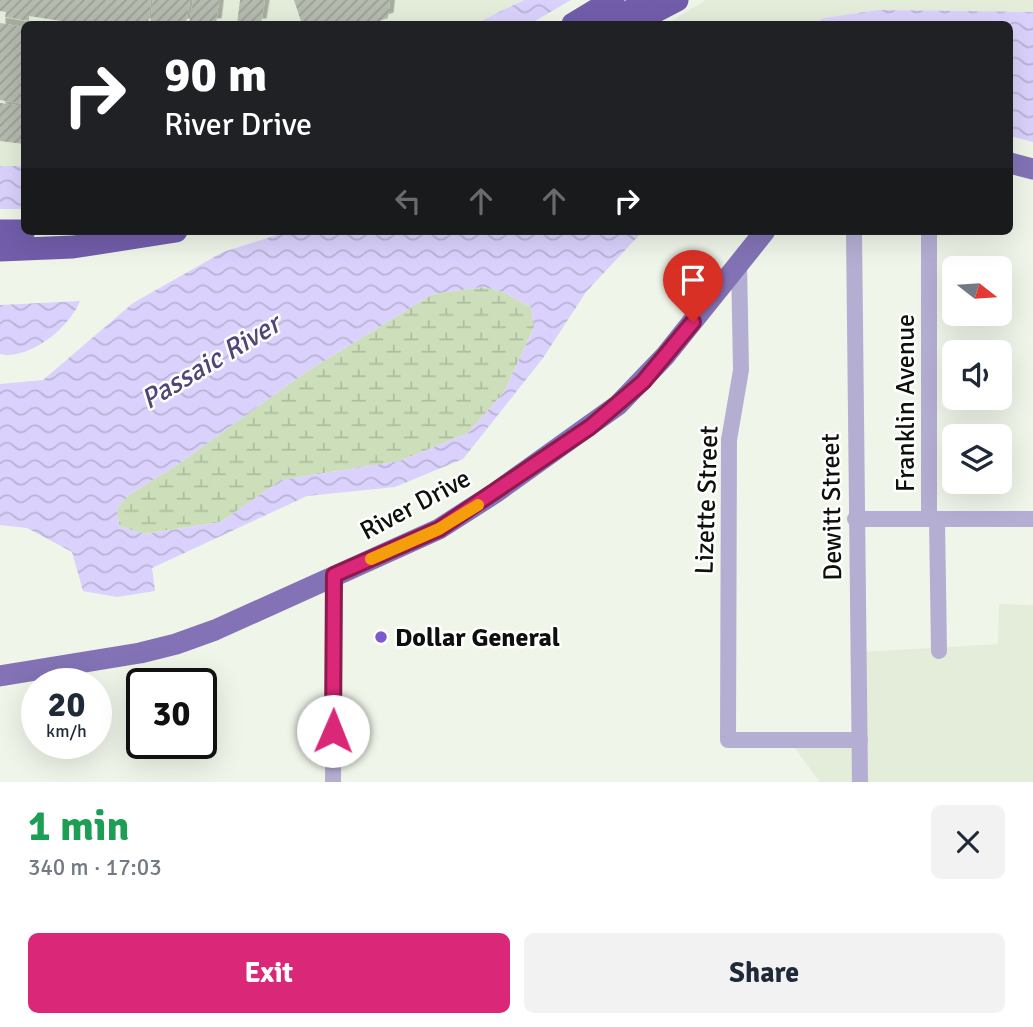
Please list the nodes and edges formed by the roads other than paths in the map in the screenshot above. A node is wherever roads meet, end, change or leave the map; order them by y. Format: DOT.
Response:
graph roads {
  1 [pos="594,0"];
  2 [pos="613,0"];
  3 [pos="649,0"];
  4 [pos="677,0"];
  5 [pos="560,21"];
  6 [pos="578,21"];
  7 [pos="614,21"];
  8 [pos="637,21"];
  9 [pos="1013,164"];
  10 [pos="1033,169"];
  11 [pos="0,231"];
  12 [pos="21,231"];
  13 [pos="153,235"];
  14 [pos="762,235"];
  15 [pos="854,235"];
  16 [pos="929,235"];
  17 [pos="0,250"];
  18 [pos="739,262"];
  19 [pos="855,519"];
  20 [pos="933,519"];
  21 [pos="1033,519"];
  22 [pos="334,575"];
  23 [pos="939,651"];
  24 [pos="0,676"];
  25 [pos="860,740"];
  26 [pos="333,782"];
  27 [pos="860,782"];
  1 -- 5 [label="highway"];
  2 -- 6 [label="highway"];
  3 -- 7 [label="highway"];
  4 -- 8 [label="highway"];
  9 -- 10 [label="main road"];
  11 -- 12 [label="highway"];
  13 -- 17 [label="highway"];
  14 -- 18 [label="main road, River Drive"];
  15 -- 19 [label="street, Dewitt Street"];
  16 -- 20 [label="street, Franklin Avenue"];
  18 -- 22 [label="main road, River Drive"];
  18 -- 25 [label="street, Lizette Street"];
  19 -- 20 [label="street"];
  19 -- 25 [label="street, Dewitt Street"];
  20 -- 21 [label="street"];
  20 -- 23 [label="street, Franklin Avenue"];
  22 -- 24 [label="main road, River Drive"];
  22 -- 26 [label="street"];
  25 -- 27 [label="street, Dewitt Street"];
}
